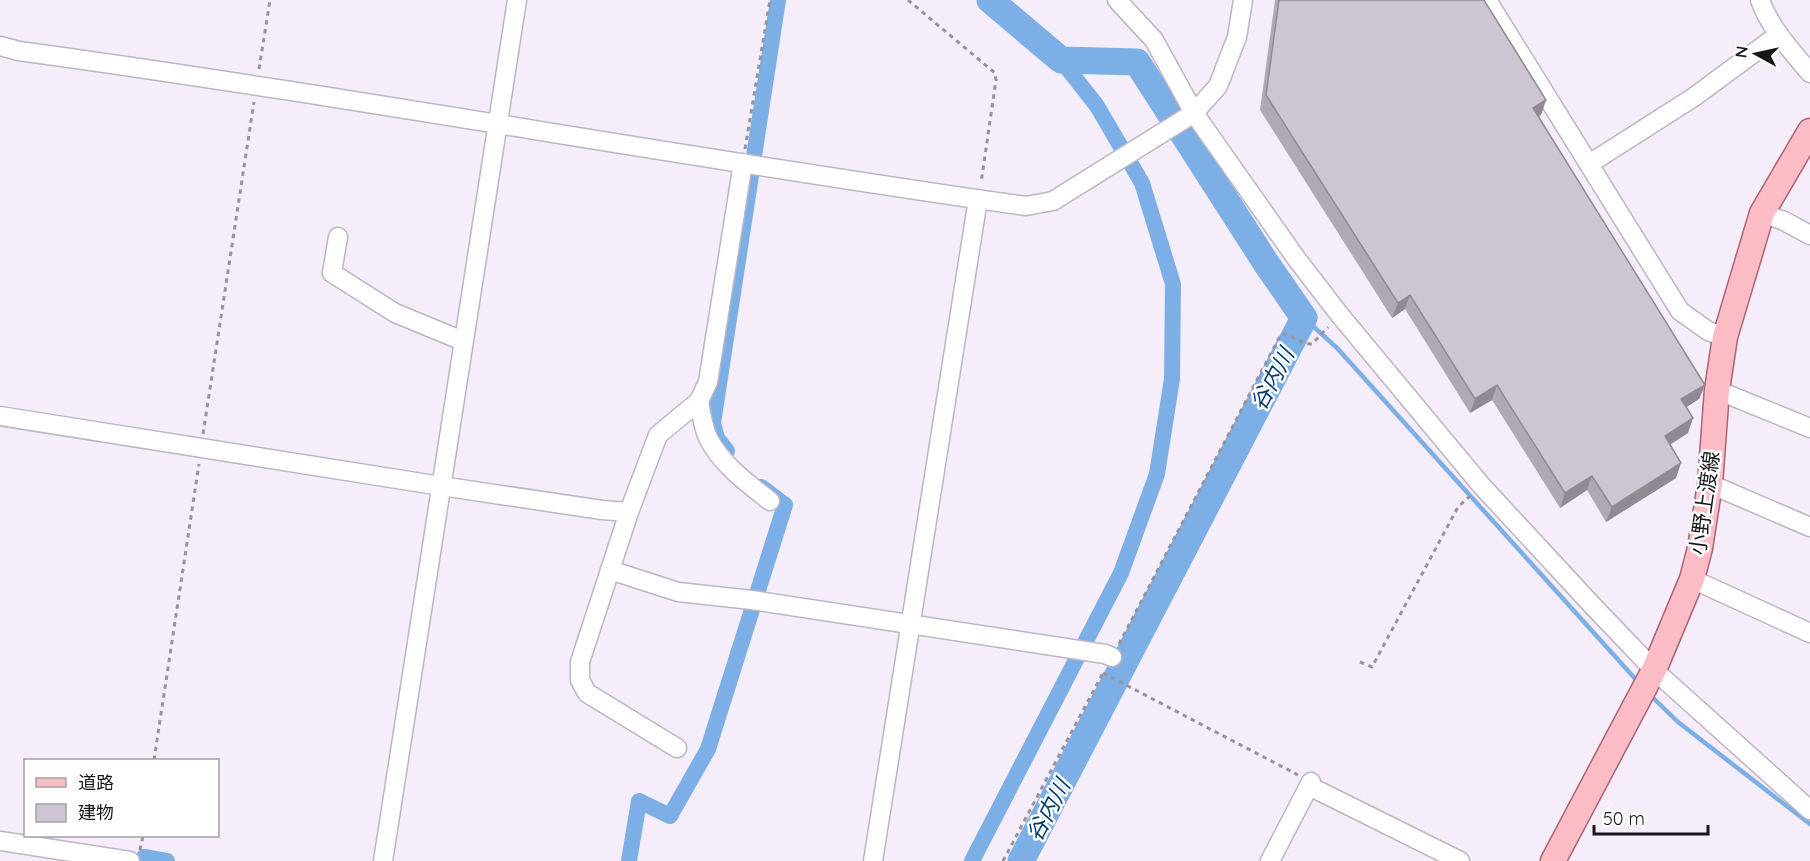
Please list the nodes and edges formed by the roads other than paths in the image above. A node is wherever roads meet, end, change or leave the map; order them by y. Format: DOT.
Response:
graph roads {
  1 [pos="517,0"];
  2 [pos="1117,0"];
  3 [pos="1243,0"];
  4 [pos="1487,0"];
  5 [pos="1760,0"];
  6 [pos="1778,35"];
  7 [pos="0,46"];
  8 [pos="1810,73"];
  9 [pos="1191,115"];
  10 [pos="497,124"];
  11 [pos="1810,131"];
  12 [pos="743,163"];
  13 [pos="1589,164"];
  14 [pos="978,199"];
  15 [pos="1762,213"];
  16 [pos="1810,235"];
  17 [pos="338,237"];
  18 [pos="1725,337"];
  19 [pos="463,341"];
  20 [pos="1717,390"];
  21 [pos="699,401"];
  22 [pos="0,416"];
  23 [pos="1810,428"];
  24 [pos="1710,484"];
  25 [pos="441,486"];
  26 [pos="770,501"];
  27 [pos="629,512"];
  28 [pos="1810,527"];
  29 [pos="610,570"];
  30 [pos="1692,579"];
  31 [pos="912,624"];
  32 [pos="1810,633"];
  33 [pos="1112,657"];
  34 [pos="1654,670"];
  35 [pos="677,748"];
  36 [pos="1810,810"];
  37 [pos="0,841"];
  38 [pos="130,861"];
  39 [pos="383,861"];
  40 [pos="873,861"];
  41 [pos="1270,861"];
  42 [pos="1460,861"];
  43 [pos="1553,861"];
  1 -- 10 [label="street"];
  2 -- 9 [label="street"];
  3 -- 9 [label="street"];
  4 -- 13 [label="street"];
  5 -- 6 [label="street"];
  6 -- 8 [label="street"];
  6 -- 13 [label="street"];
  7 -- 10 [label="street"];
  9 -- 14 [label="street"];
  9 -- 34 [label="street"];
  10 -- 12 [label="street"];
  10 -- 19 [label="street"];
  11 -- 15 [label="main road, 小野上渡線"];
  12 -- 14 [label="street"];
  12 -- 21 [label="street"];
  13 -- 18 [label="street"];
  14 -- 31 [label="street"];
  15 -- 16 [label="street"];
  15 -- 18 [label="main road, 小野上渡線"];
  17 -- 19 [label="street"];
  18 -- 20 [label="main road, 小野上渡線"];
  19 -- 25 [label="street"];
  20 -- 23 [label="street"];
  20 -- 24 [label="main road, 小野上渡線"];
  21 -- 26 [label="street"];
  21 -- 27 [label="street"];
  22 -- 25 [label="street"];
  24 -- 28 [label="street"];
  24 -- 30 [label="main road, 小野上渡線"];
  25 -- 27 [label="street"];
  25 -- 39 [label="street"];
  27 -- 29 [label="street"];
  29 -- 31 [label="street"];
  29 -- 35 [label="street"];
  30 -- 32 [label="street"];
  30 -- 34 [label="main road, 小野上渡線"];
  31 -- 33 [label="street"];
  31 -- 40 [label="street"];
  34 -- 36 [label="street"];
  34 -- 43 [label="main road, 小野上渡線"];
  37 -- 38 [label="street"];
  41 -- 42 [label="street"];
}
